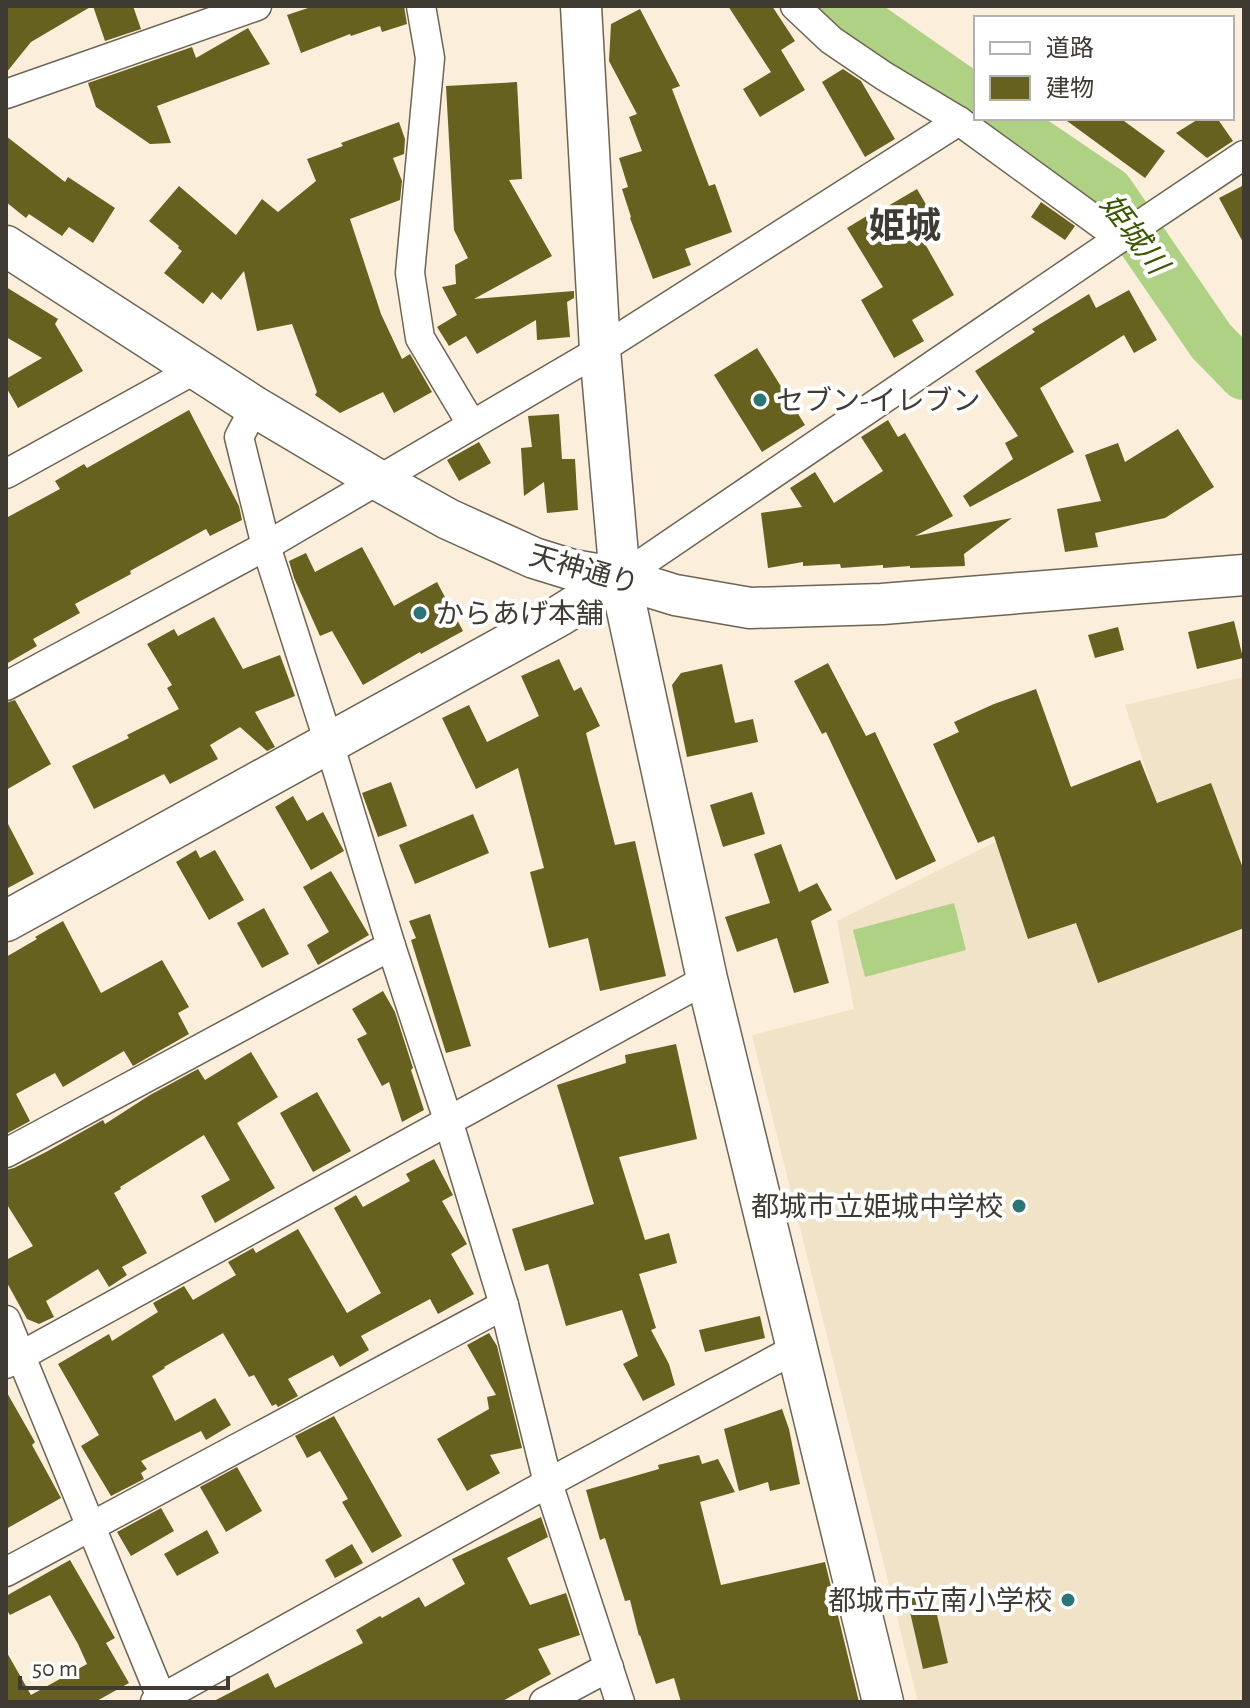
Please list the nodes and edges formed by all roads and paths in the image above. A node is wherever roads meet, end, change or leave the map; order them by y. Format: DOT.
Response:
graph roads {
  1 [pos="257,6"];
  2 [pos="421,6"];
  3 [pos="581,6"];
  4 [pos="795,6"];
  5 [pos="6,94"];
  6 [pos="959,121"];
  7 [pos="1244,155"];
  8 [pos="1120,238"];
  9 [pos="12,256"];
  10 [pos="600,350"];
  11 [pos="196,369"];
  12 [pos="255,407"];
  13 [pos="472,425"];
  14 [pos="6,474"];
  15 [pos="378,480"];
  16 [pos="266,546"];
  17 [pos="1244,575"];
  18 [pos="620,578"];
  19 [pos="6,686"];
  20 [pos="329,743"];
  21 [pos="6,921"];
  22 [pos="391,946"];
  23 [pos="707,979"];
  24 [pos="448,1120"];
  25 [pos="6,1153"];
  26 [pos="504,1305"];
  27 [pos="6,1320"];
  28 [pos="797,1348"];
  29 [pos="14,1360"];
  30 [pos="548,1483"];
  31 [pos="90,1527"];
  32 [pos="6,1572"];
  33 [pos="609,1667"];
  34 [pos="160,1701"];
  35 [pos="544,1702"];
  36 [pos="620,1702"];
  37 [pos="883,1702"];
  1 -- 5 [label="street"];
  2 -- 13 [label="street"];
  3 -- 10 [label="street"];
  4 -- 6 [label="street"];
  6 -- 8 [label="street"];
  6 -- 10 [label="street"];
  7 -- 8 [label="street"];
  8 -- 18 [label="street"];
  9 -- 11 [label="street, 天神通り"];
  10 -- 13 [label="street"];
  10 -- 18 [label="street"];
  11 -- 12 [label="street, 天神通り"];
  11 -- 14 [label="street"];
  12 -- 15 [label="street, 天神通り"];
  12 -- 16 [label="street"];
  13 -- 15 [label="street"];
  15 -- 16 [label="street"];
  15 -- 18 [label="street, 天神通り"];
  16 -- 19 [label="street"];
  16 -- 20 [label="street"];
  17 -- 18 [label="street, 天神通り"];
  18 -- 20 [label="street"];
  18 -- 23 [label="street"];
  20 -- 21 [label="street"];
  20 -- 22 [label="street"];
  22 -- 24 [label="street"];
  22 -- 25 [label="street"];
  23 -- 24 [label="street"];
  23 -- 28 [label="street"];
  24 -- 26 [label="street"];
  24 -- 29 [label="street"];
  26 -- 30 [label="street"];
  26 -- 31 [label="street"];
  27 -- 29 [label="street"];
  28 -- 30 [label="street"];
  28 -- 37 [label="street"];
  29 -- 31 [label="street"];
  30 -- 33 [label="street"];
  30 -- 34 [label="street"];
  31 -- 32 [label="street"];
  31 -- 34 [label="street"];
  33 -- 35 [label="street"];
  33 -- 36 [label="street"];
}
